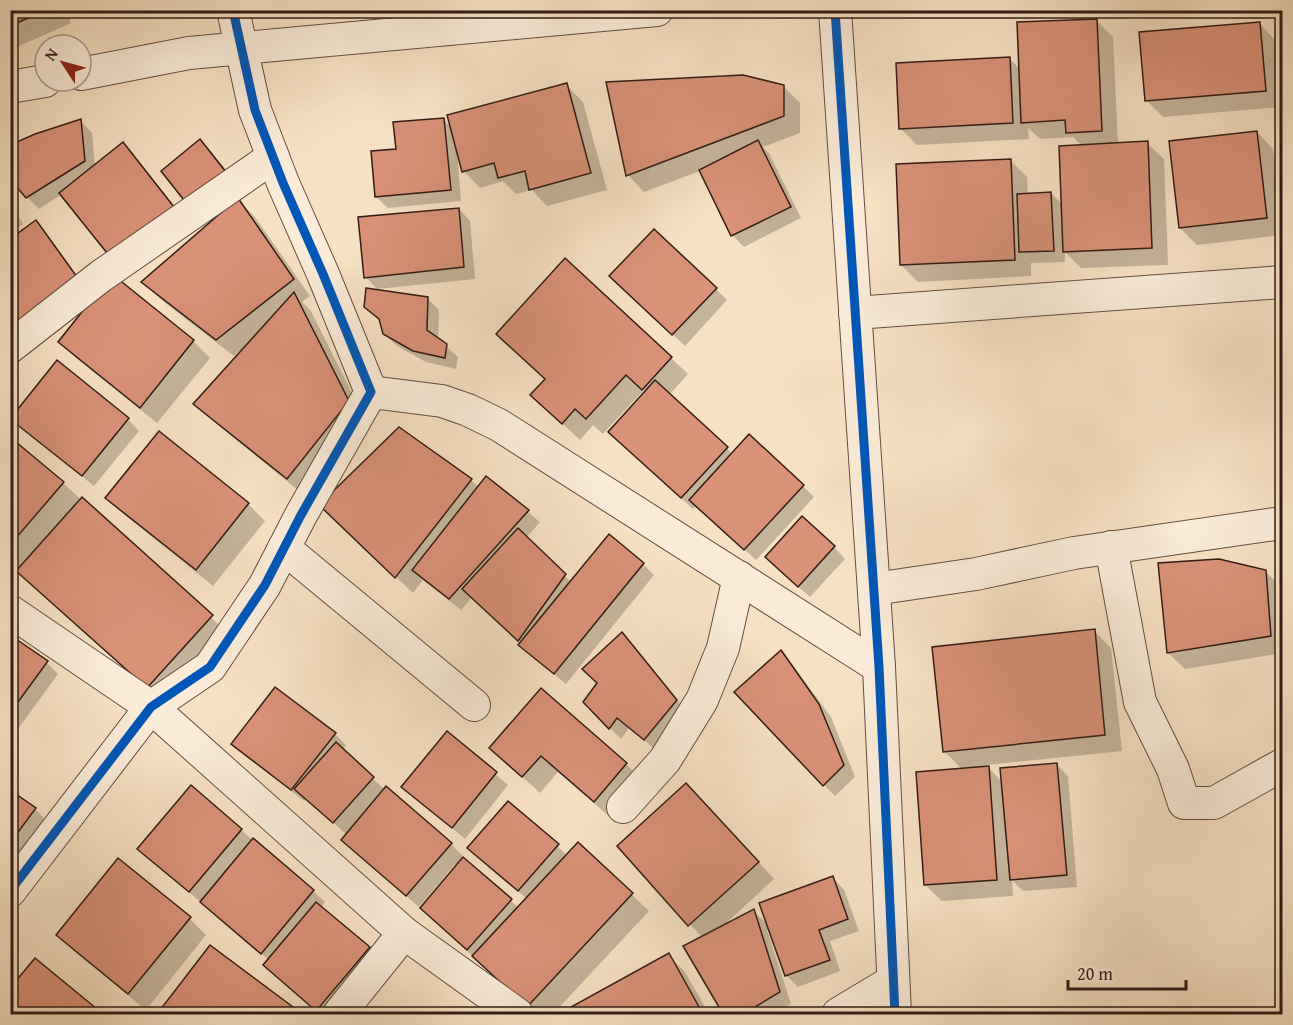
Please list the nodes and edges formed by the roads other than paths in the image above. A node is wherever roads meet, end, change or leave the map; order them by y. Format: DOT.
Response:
graph roads {
  1 [pos="233,10"];
  2 [pos="835,10"];
  3 [pos="639,11"];
  4 [pos="241,49"];
  5 [pos="93,72"];
  6 [pos="33,83"];
  7 [pos="10,87"];
  8 [pos="273,157"];
  9 [pos="1282,282"];
  10 [pos="855,313"];
  11 [pos="10,347"];
  12 [pos="371,392"];
  13 [pos="1282,523"];
  14 [pos="284,548"];
  15 [pos="1111,548"];
  16 [pos="739,577"];
  17 [pos="874,589"];
  18 [pos="10,611"];
  19 [pos="879,667"];
  20 [pos="474,705"];
  21 [pos="151,707"];
  22 [pos="1282,765"];
  23 [pos="623,807"];
  24 [pos="10,891"];
  25 [pos="404,933"];
  26 [pos="893,981"];
  27 [pos="339,1014"];
  28 [pos="517,1014"];
  29 [pos="838,1014"];
  30 [pos="895,1014"];
  1 -- 4 [label="street"];
  2 -- 10 [label="street"];
  3 -- 4 [label="street"];
  4 -- 5 [label="street"];
  4 -- 8 [label="street"];
  6 -- 7 [label="street"];
  8 -- 11 [label="street"];
  8 -- 12 [label="street"];
  9 -- 10 [label="street"];
  10 -- 17 [label="street"];
  12 -- 14 [label="street"];
  12 -- 16 [label="street"];
  13 -- 15 [label="street"];
  14 -- 20 [label="street"];
  14 -- 21 [label="street"];
  15 -- 17 [label="street"];
  15 -- 22 [label="street"];
  16 -- 19 [label="street"];
  16 -- 23 [label="street"];
  17 -- 19 [label="street"];
  18 -- 21 [label="street"];
  19 -- 26 [label="street"];
  21 -- 24 [label="street"];
  21 -- 25 [label="street"];
  25 -- 27 [label="street"];
  25 -- 28 [label="street"];
  26 -- 29 [label="street"];
  26 -- 30 [label="street"];
}
